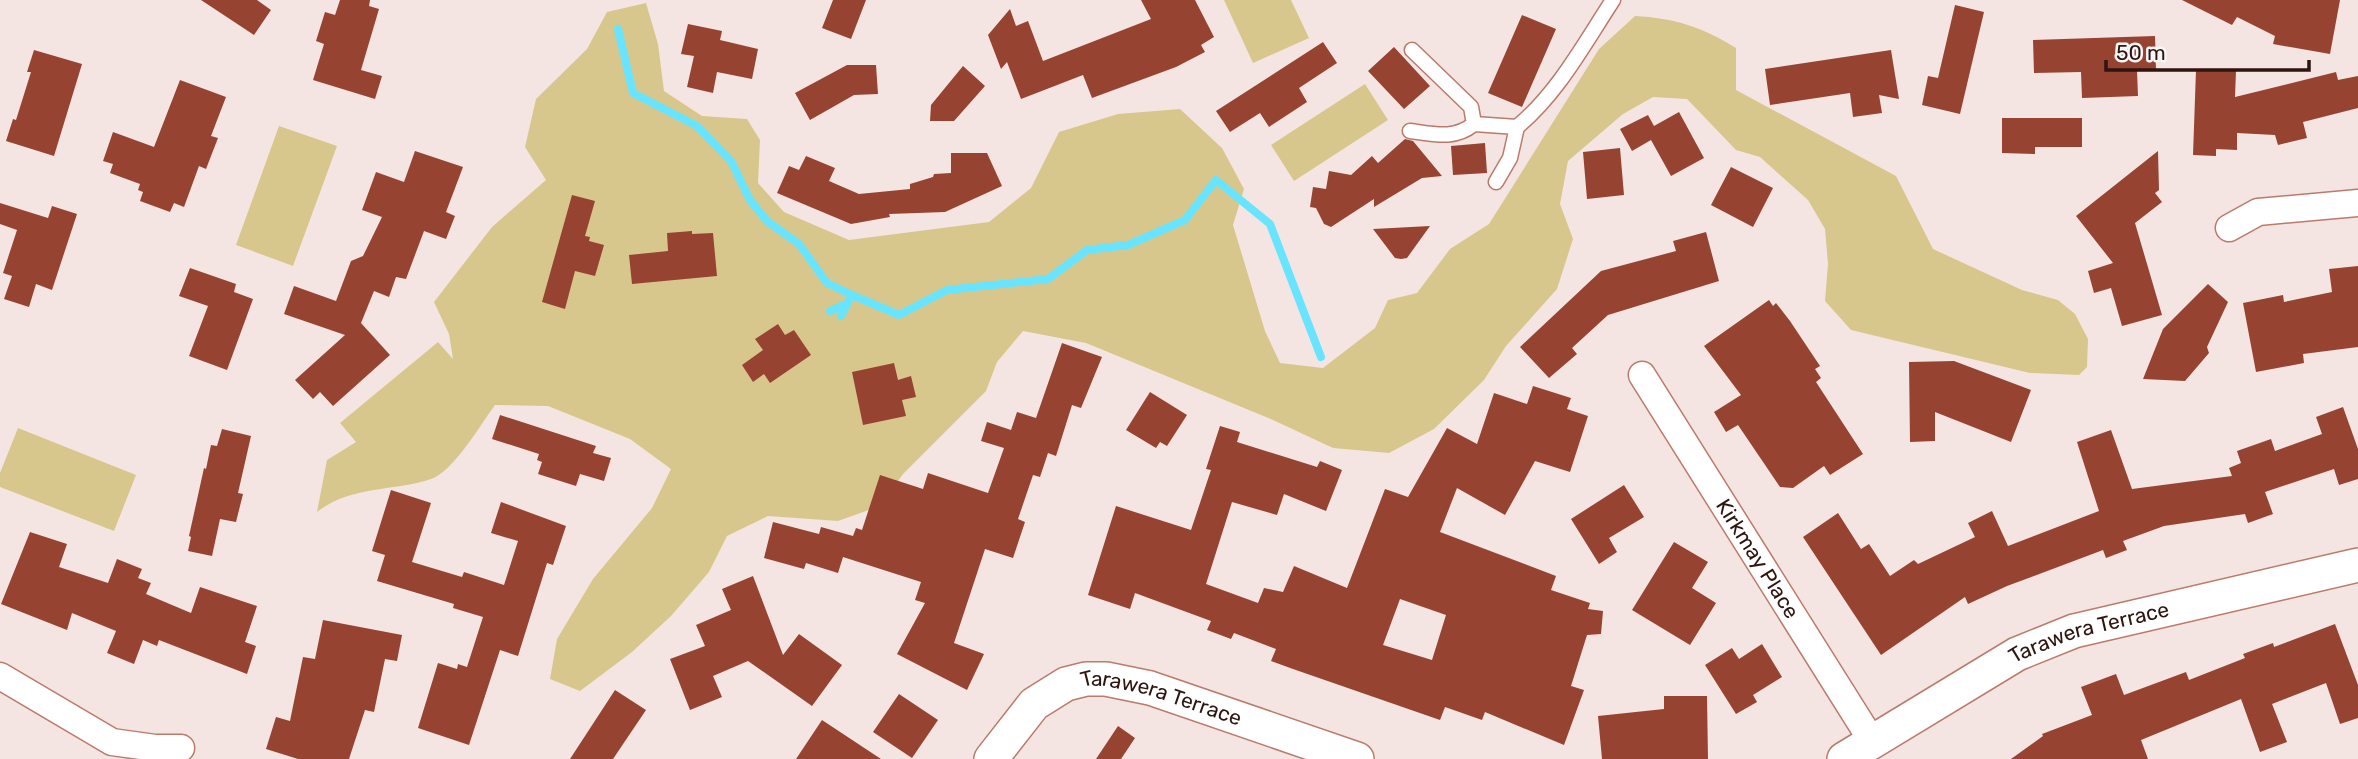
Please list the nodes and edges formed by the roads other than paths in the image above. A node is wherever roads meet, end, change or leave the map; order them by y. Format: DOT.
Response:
graph roads {
  1 [pos="1613,0"];
  2 [pos="1412,50"];
  3 [pos="1474,124"];
  4 [pos="1517,127"];
  5 [pos="1410,131"];
  6 [pos="1496,181"];
  7 [pos="2358,203"];
  8 [pos="2229,228"];
  9 [pos="1642,375"];
  10 [pos="2358,565"];
  11 [pos="0,676"];
  12 [pos="1872,741"];
  13 [pos="181,748"];
  14 [pos="991,759"];
  15 [pos="1357,759"];
  16 [pos="1844,759"];
  1 -- 4 [label="lane"];
  2 -- 3 [label="lane"];
  3 -- 4 [label="lane"];
  3 -- 5 [label="lane"];
  4 -- 6 [label="lane"];
  7 -- 8 [label="street"];
  9 -- 12 [label="street, Kirkmay Place"];
  10 -- 12 [label="street, Tarawera Terrace"];
  11 -- 13 [label="street"];
  12 -- 16 [label="street, Tarawera Terrace"];
  14 -- 15 [label="street, Tarawera Terrace"];
}
